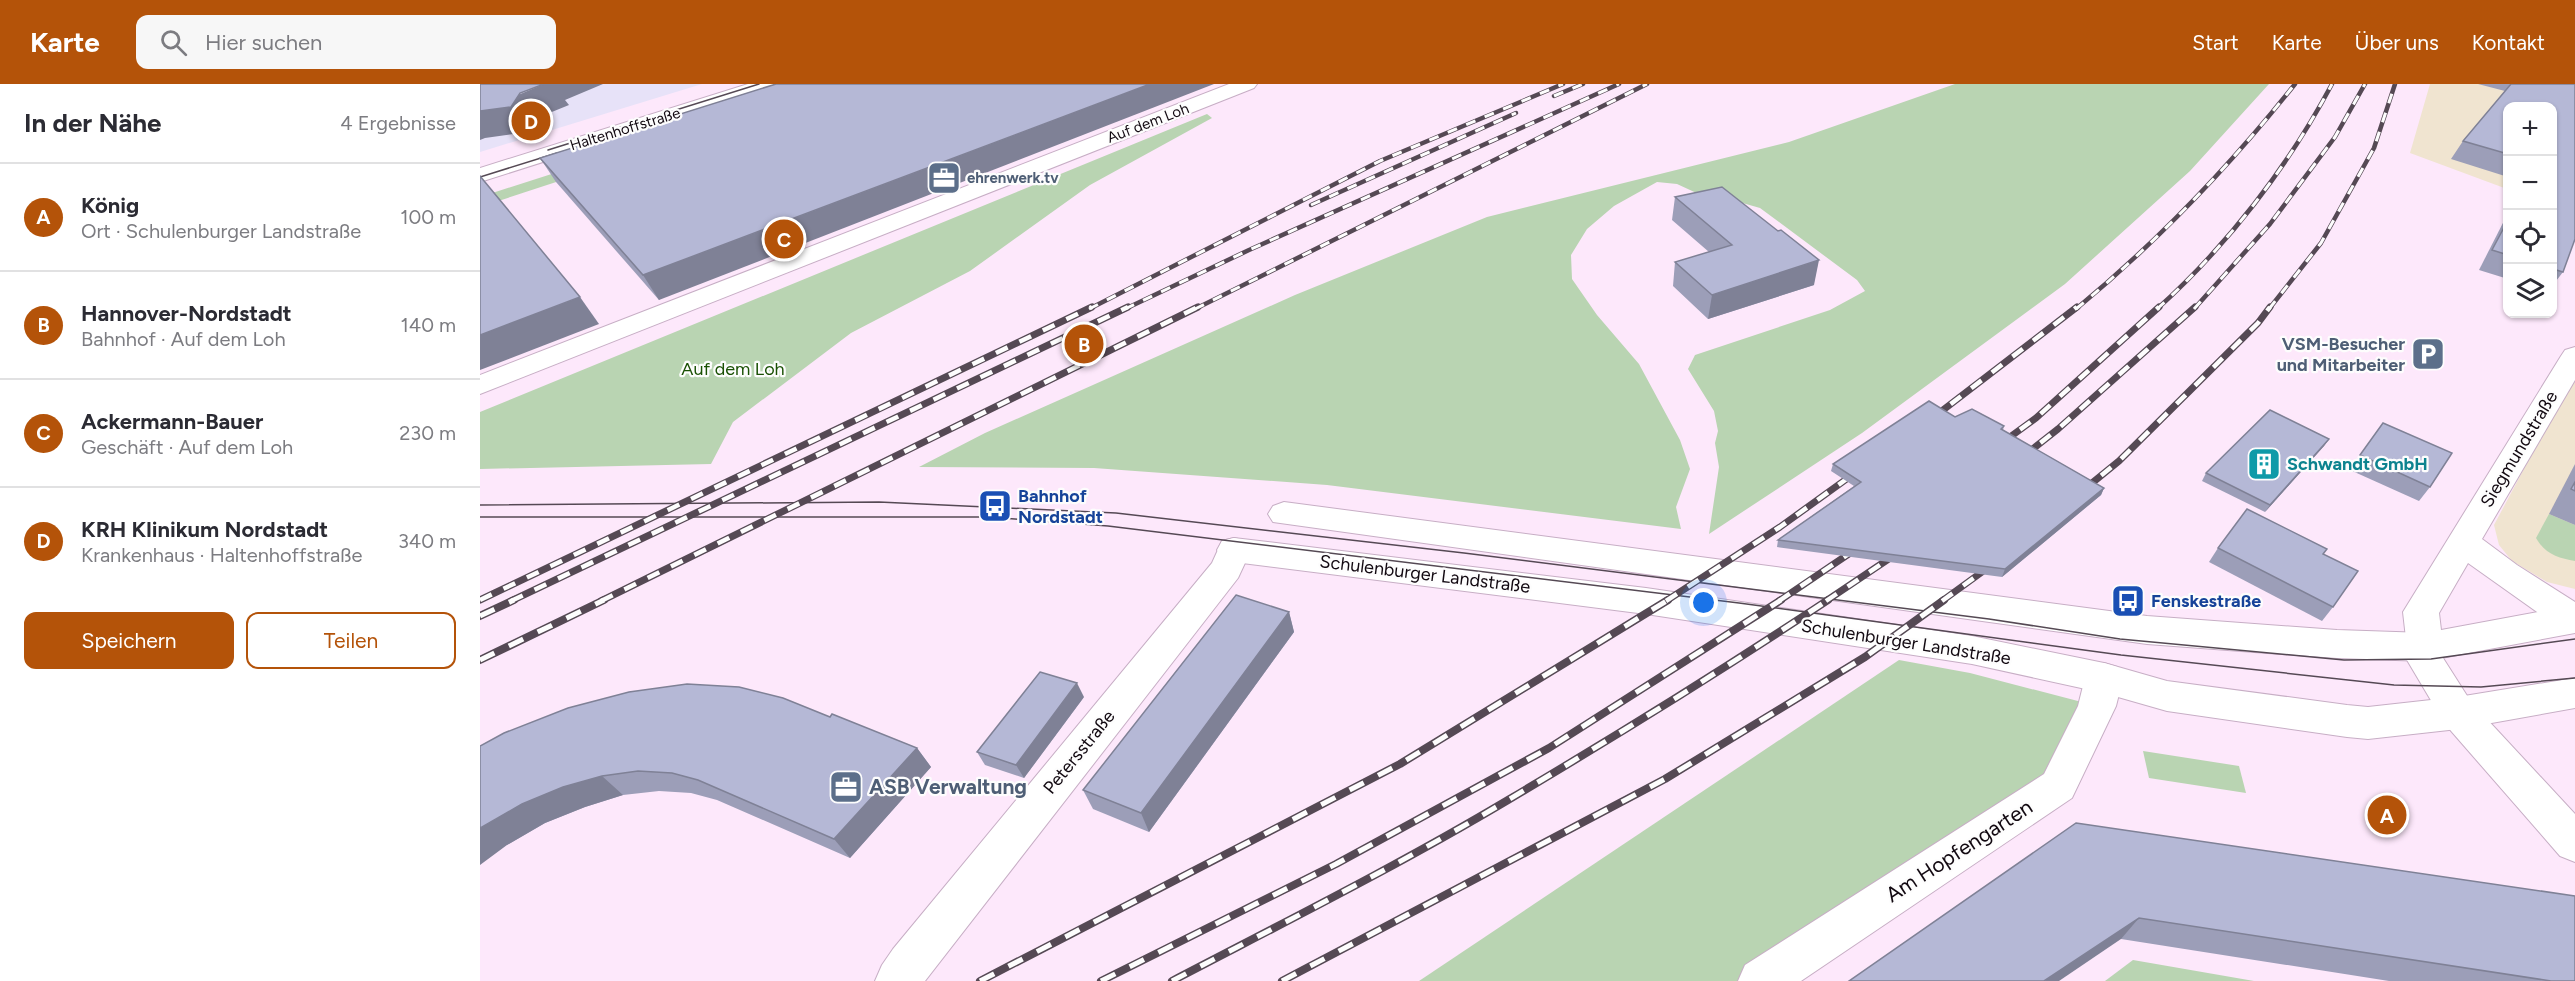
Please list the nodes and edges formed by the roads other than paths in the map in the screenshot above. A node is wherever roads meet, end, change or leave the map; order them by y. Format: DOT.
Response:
graph roads {
  1 [pos="769,84"];
  2 [pos="1247,84"];
  3 [pos="480,175"];
  4 [pos="2575,356"];
  5 [pos="480,385"];
  6 [pos="1284,514"];
  7 [pos="2463,542"];
  8 [pos="1234,550"];
  9 [pos="2575,619"];
  10 [pos="2425,647"];
  11 [pos="2104,678"];
  12 [pos="2575,693"];
  13 [pos="2458,713"];
  14 [pos="2575,843"];
  15 [pos="903,973"];
  16 [pos="1761,981"];
  1 -- 3 [label="street, Haltenhoffstraße"];
  2 -- 5 [label="street, Auf dem Loh"];
  4 -- 7 [label="street, Siegmundstraße"];
  6 -- 10 [label="street"];
  7 -- 9 [label="street"];
  7 -- 10 [label="street, Siegmundstraße"];
  8 -- 11 [label="street, Schulenburger Landstraße"];
  8 -- 15 [label="street, Petersstraße"];
  9 -- 10 [label="street"];
  10 -- 13 [label="street"];
  11 -- 13 [label="street, Schulenburger Landstraße"];
  11 -- 16 [label="street, Am Hopfengarten"];
  12 -- 13 [label="street, Schulenburger Landstraße"];
  13 -- 14 [label="street"];
}
